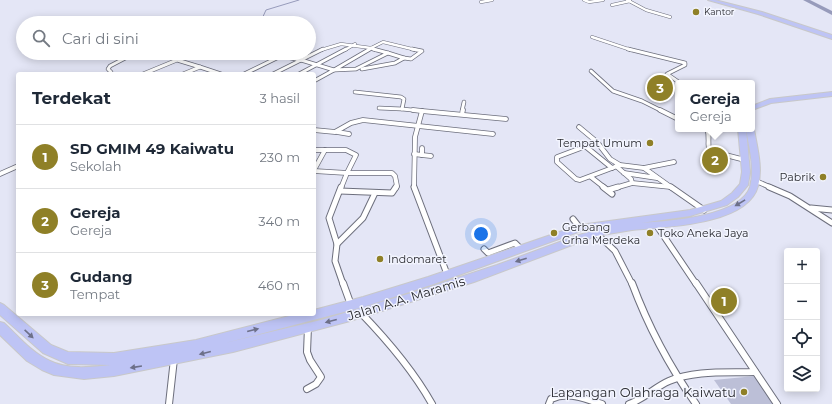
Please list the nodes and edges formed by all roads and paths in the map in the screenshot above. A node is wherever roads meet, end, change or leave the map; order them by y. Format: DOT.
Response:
graph roads {
  1 [pos="492,0"];
  2 [pos="584,0"];
  3 [pos="603,0"];
  4 [pos="710,0"];
  5 [pos="628,1"];
  6 [pos="481,2"];
  7 [pos="612,5"];
  8 [pos="670,17"];
  9 [pos="592,37"];
  10 [pos="832,37"];
  11 [pos="355,44"];
  12 [pos="371,48"];
  13 [pos="316,52"];
  14 [pos="388,53"];
  15 [pos="404,58"];
  16 [pos="122,60"];
  17 [pos="176,60"];
  18 [pos="176,60"];
  19 [pos="273,60"];
  20 [pos="301,60"];
  21 [pos="369,64"];
  22 [pos="317,65"];
  23 [pos="200,67"];
  24 [pos="379,67"];
  25 [pos="360,69"];
  26 [pos="334,70"];
  27 [pos="591,71"];
  28 [pos="112,72"];
  29 [pos="148,72"];
  30 [pos="188,72"];
  31 [pos="214,72"];
  32 [pos="248,72"];
  33 [pos="276,72"];
  34 [pos="303,72"];
  35 [pos="316,80"];
  36 [pos="675,80"];
  37 [pos="832,90"];
  38 [pos="355,92"];
  39 [pos="832,94"];
  40 [pos="755,100"];
  41 [pos="464,102"];
  42 [pos="755,107"];
  43 [pos="379,108"];
  44 [pos="402,109"];
  45 [pos="422,111"];
  46 [pos="462,114"];
  47 [pos="675,118"];
  48 [pos="506,120"];
  49 [pos="418,126"];
  50 [pos="578,127"];
  51 [pos="316,130"];
  52 [pos="335,132"];
  53 [pos="709,132"];
  54 [pos="742,132"];
  55 [pos="750,132"];
  56 [pos="349,134"];
  57 [pos="493,134"];
  58 [pos="597,142"];
  59 [pos="584,146"];
  60 [pos="422,148"];
  61 [pos="316,150"];
  62 [pos="325,150"];
  63 [pos="414,154"];
  64 [pos="422,155"];
  65 [pos="431,156"];
  66 [pos="745,160"];
  67 [pos="674,162"];
  68 [pos="616,166"];
  69 [pos="16,167"];
  70 [pos="316,167"];
  71 [pos="644,168"];
  72 [pos="316,171"];
  73 [pos="623,172"];
  74 [pos="347,173"];
  75 [pos="0,174"];
  76 [pos="591,177"];
  77 [pos="658,178"];
  78 [pos="756,181"];
  79 [pos="632,183"];
  80 [pos="671,188"];
  81 [pos="340,190"];
  82 [pos="608,190"];
  83 [pos="375,193"];
  84 [pos="612,194"];
  85 [pos="809,208"];
  86 [pos="704,210"];
  87 [pos="832,210"];
  88 [pos="573,219"];
  89 [pos="832,223"];
  90 [pos="657,226"];
  91 [pos="580,228"];
  92 [pos="596,233"];
  93 [pos="337,244"];
  94 [pos="525,248"];
  95 [pos="484,249"];
  96 [pos="536,255"];
  97 [pos="447,274"];
  98 [pos="351,305"];
  99 [pos="0,308"];
  100 [pos="316,312"];
  101 [pos="361,313"];
  102 [pos="299,316"];
  103 [pos="0,327"];
  104 [pos="308,327"];
  105 [pos="174,359"];
  106 [pos="755,372"];
  107 [pos="678,378"];
  108 [pos="307,389"];
  109 [pos="168,404"];
  110 [pos="432,404"];
  111 [pos="549,404"];
  112 [pos="602,404"];
  113 [pos="629,404"];
  114 [pos="696,404"];
  115 [pos="777,404"];
  1 -- 6 [label="street"];
  2 -- 3 [label="street"];
  4 -- 10 [label="highway"];
  5 -- 7 [label="street"];
  5 -- 8 [label="street"];
  9 -- 36 [label="street"];
  11 -- 12 [label="street"];
  11 -- 13 [label="street"];
  11 -- 22 [label="street"];
  12 -- 14 [label="street"];
  12 -- 15 [label="street"];
  12 -- 26 [label="street"];
  14 -- 15 [label="street"];
  14 -- 21 [label="street"];
  15 -- 24 [label="street"];
  16 -- 28 [label="street"];
  17 -- 23 [label="street"];
  18 -- 29 [label="street"];
  19 -- 32 [label="street"];
  20 -- 22 [label="street"];
  20 -- 33 [label="street"];
  21 -- 24 [label="street"];
  21 -- 25 [label="street"];
  22 -- 26 [label="street"];
  22 -- 34 [label="street"];
  23 -- 30 [label="street"];
  23 -- 31 [label="street"];
  24 -- 25 [label="street"];
  25 -- 26 [label="street"];
  26 -- 35 [label="street"];
  27 -- 47 [label="street"];
  37 -- 40 [label="highway"];
  38 -- 44 [label="street"];
  39 -- 42 [label="highway"];
  41 -- 46 [label="street"];
  43 -- 44 [label="street"];
  44 -- 45 [label="street"];
  45 -- 46 [label="street"];
  45 -- 49 [label="street"];
  46 -- 48 [label="street"];
  49 -- 52 [label="street"];
  49 -- 57 [label="street"];
  49 -- 63 [label="street"];
  50 -- 58 [label="street"];
  51 -- 52 [label="street"];
  52 -- 56 [label="street"];
  53 -- 66 [label="street"];
  54 -- 66 [label="highway"];
  55 -- 78 [label="highway"];
  58 -- 59 [label="street"];
  58 -- 68 [label="street"];
  59 -- 68 [label="street"];
  59 -- 76 [label="street"];
  60 -- 64 [label="street"];
  61 -- 62 [label="street"];
  62 -- 70 [label="street"];
  62 -- 74 [label="street"];
  63 -- 64 [label="street"];
  63 -- 97 [label="street"];
  64 -- 65 [label="street"];
  66 -- 86 [label="highway"];
  67 -- 71 [label="street"];
  68 -- 71 [label="street"];
  68 -- 73 [label="street"];
  68 -- 76 [label="street"];
  69 -- 75 [label="street"];
  71 -- 77 [label="street"];
  72 -- 74 [label="street"];
  73 -- 77 [label="street"];
  73 -- 79 [label="street"];
  74 -- 81 [label="street"];
  74 -- 83 [label="street"];
  76 -- 82 [label="street"];
  77 -- 80 [label="street"];
  78 -- 85 [label="street"];
  78 -- 90 [label="highway, Jalan A.A. Maramis, one-way"];
  79 -- 80 [label="street"];
  79 -- 82 [label="street"];
  80 -- 86 [label="street"];
  81 -- 83 [label="street"];
  81 -- 93 [label="street"];
  82 -- 84 [label="street"];
  83 -- 93 [label="street"];
  85 -- 87 [label="street"];
  85 -- 89 [label="street"];
  86 -- 91 [label="highway"];
  88 -- 91 [label="street"];
  90 -- 92 [label="highway, Jalan A.A. Maramis"];
  90 -- 106 [label="street"];
  91 -- 94 [label="highway"];
  92 -- 96 [label="highway, Jalan A.A. Maramis"];
  92 -- 107 [label="street"];
  93 -- 98 [label="street"];
  94 -- 95 [label="street"];
  94 -- 96 [label="highway"];
  94 -- 97 [label="highway"];
  96 -- 101 [label="highway, Jalan A.A. Maramis, one-way"];
  97 -- 98 [label="highway"];
  98 -- 100 [label="highway"];
  99 -- 102 [label="highway, one-way"];
  101 -- 104 [label="highway, Jalan A.A. Maramis, one-way"];
  101 -- 110 [label="street"];
  105 -- 103 [label="highway, Jalan A.A. Maramis, one-way"];
  104 -- 105 [label="highway, Jalan A.A. Maramis, one-way"];
  104 -- 108 [label="street"];
  105 -- 109 [label="street"];
  106 -- 107 [label="street"];
  106 -- 115 [label="street"];
  107 -- 113 [label="street"];
  107 -- 114 [label="street"];
  111 -- 112 [label="street"];
}
